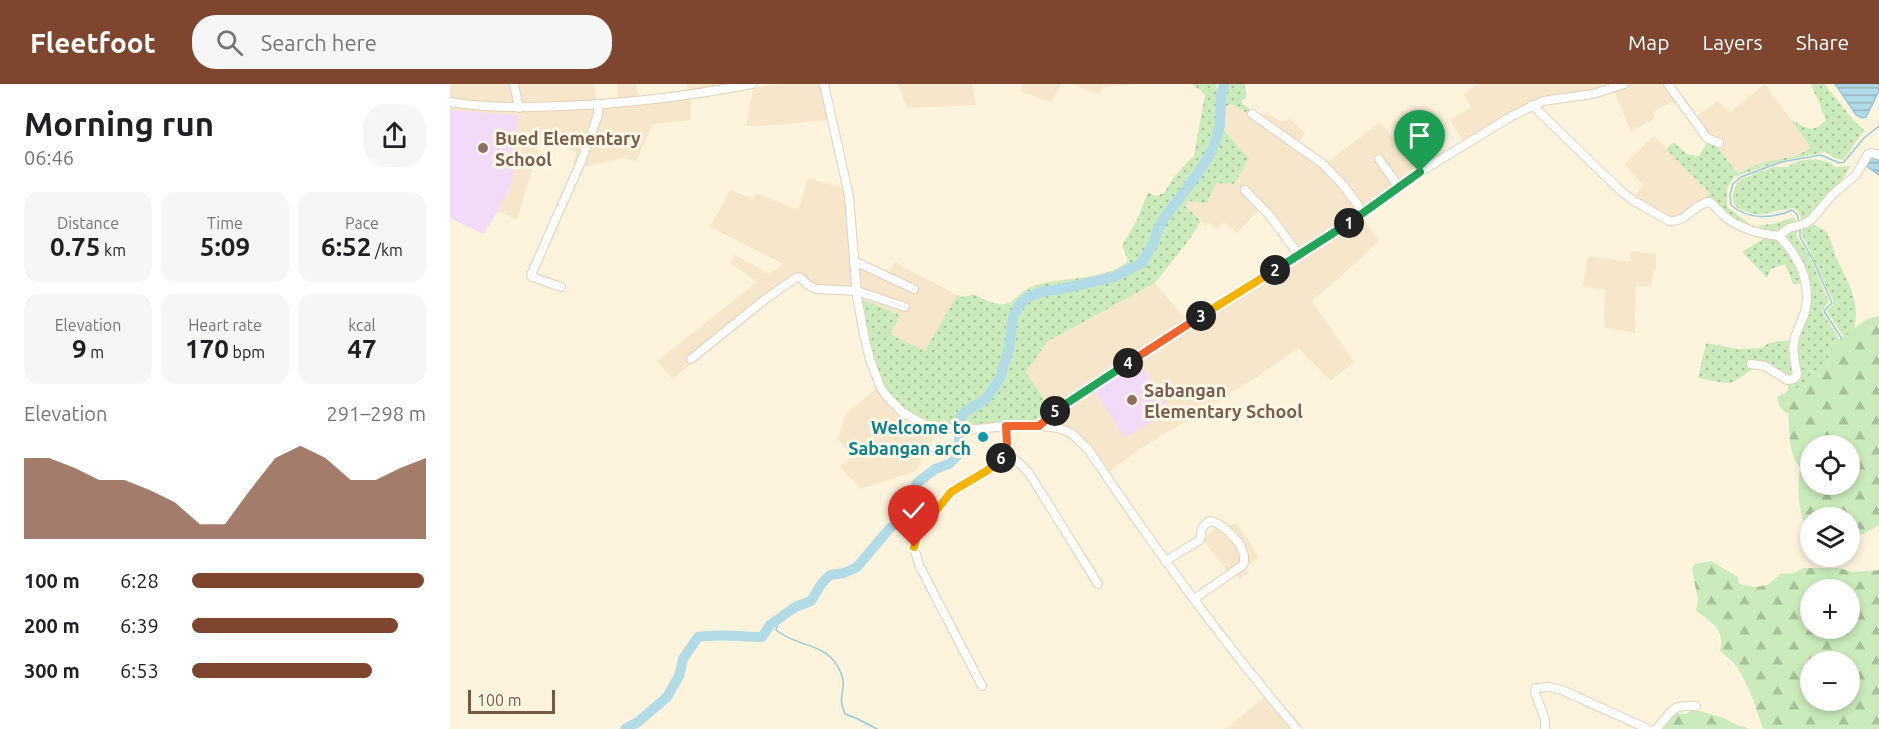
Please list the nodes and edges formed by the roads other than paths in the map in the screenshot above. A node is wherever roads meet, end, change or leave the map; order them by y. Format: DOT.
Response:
graph roads {
  1 [pos="514,84"];
  2 [pos="752,84"];
  3 [pos="824,84"];
  4 [pos="1624,84"];
  5 [pos="1668,84"];
  6 [pos="450,102"];
  7 [pos="599,105"];
  8 [pos="1532,105"];
  9 [pos="519,108"];
  10 [pos="1252,114"];
  11 [pos="1719,143"];
  12 [pos="1879,155"];
  13 [pos="1379,159"];
  14 [pos="1399,187"];
  15 [pos="1245,190"];
  16 [pos="1364,213"];
  17 [pos="1779,236"];
  18 [pos="1299,255"];
  19 [pos="854,261"];
  20 [pos="561,287"];
  21 [pos="914,289"];
  22 [pos="857,291"];
  23 [pos="905,307"];
  24 [pos="691,359"];
  25 [pos="1751,364"];
  26 [pos="1006,426"];
  27 [pos="1039,426"];
  28 [pos="1004,453"];
  29 [pos="1165,561"];
  30 [pos="1098,584"];
  31 [pos="1194,599"];
  32 [pos="982,686"];
  33 [pos="1696,706"];
  34 [pos="1297,729"];
  35 [pos="1545,729"];
  36 [pos="1647,729"];
  37 [pos="1656,729"];
  1 -- 9 [label="street"];
  2 -- 7 [label="street"];
  3 -- 19 [label="street"];
  4 -- 8 [label="street"];
  5 -- 11 [label="street"];
  6 -- 9 [label="street"];
  7 -- 9 [label="street"];
  7 -- 20 [label="street"];
  8 -- 14 [label="street"];
  8 -- 17 [label="street"];
  10 -- 16 [label="street"];
  12 -- 17 [label="street"];
  13 -- 14 [label="street"];
  14 -- 16 [label="street"];
  15 -- 18 [label="street"];
  16 -- 18 [label="street"];
  17 -- 25 [label="street"];
  18 -- 27 [label="street"];
  19 -- 21 [label="street"];
  19 -- 22 [label="street"];
  22 -- 23 [label="street"];
  22 -- 24 [label="street"];
  22 -- 26 [label="street"];
  26 -- 27 [label="street"];
  26 -- 28 [label="street"];
  27 -- 29 [label="street"];
  28 -- 30 [label="street"];
  28 -- 32 [label="street"];
  29 -- 31 [label="street"];
  29 -- 31 [label="street"];
  31 -- 34 [label="street"];
  33 -- 37 [label="street"];
  35 -- 36 [label="street"];
}
